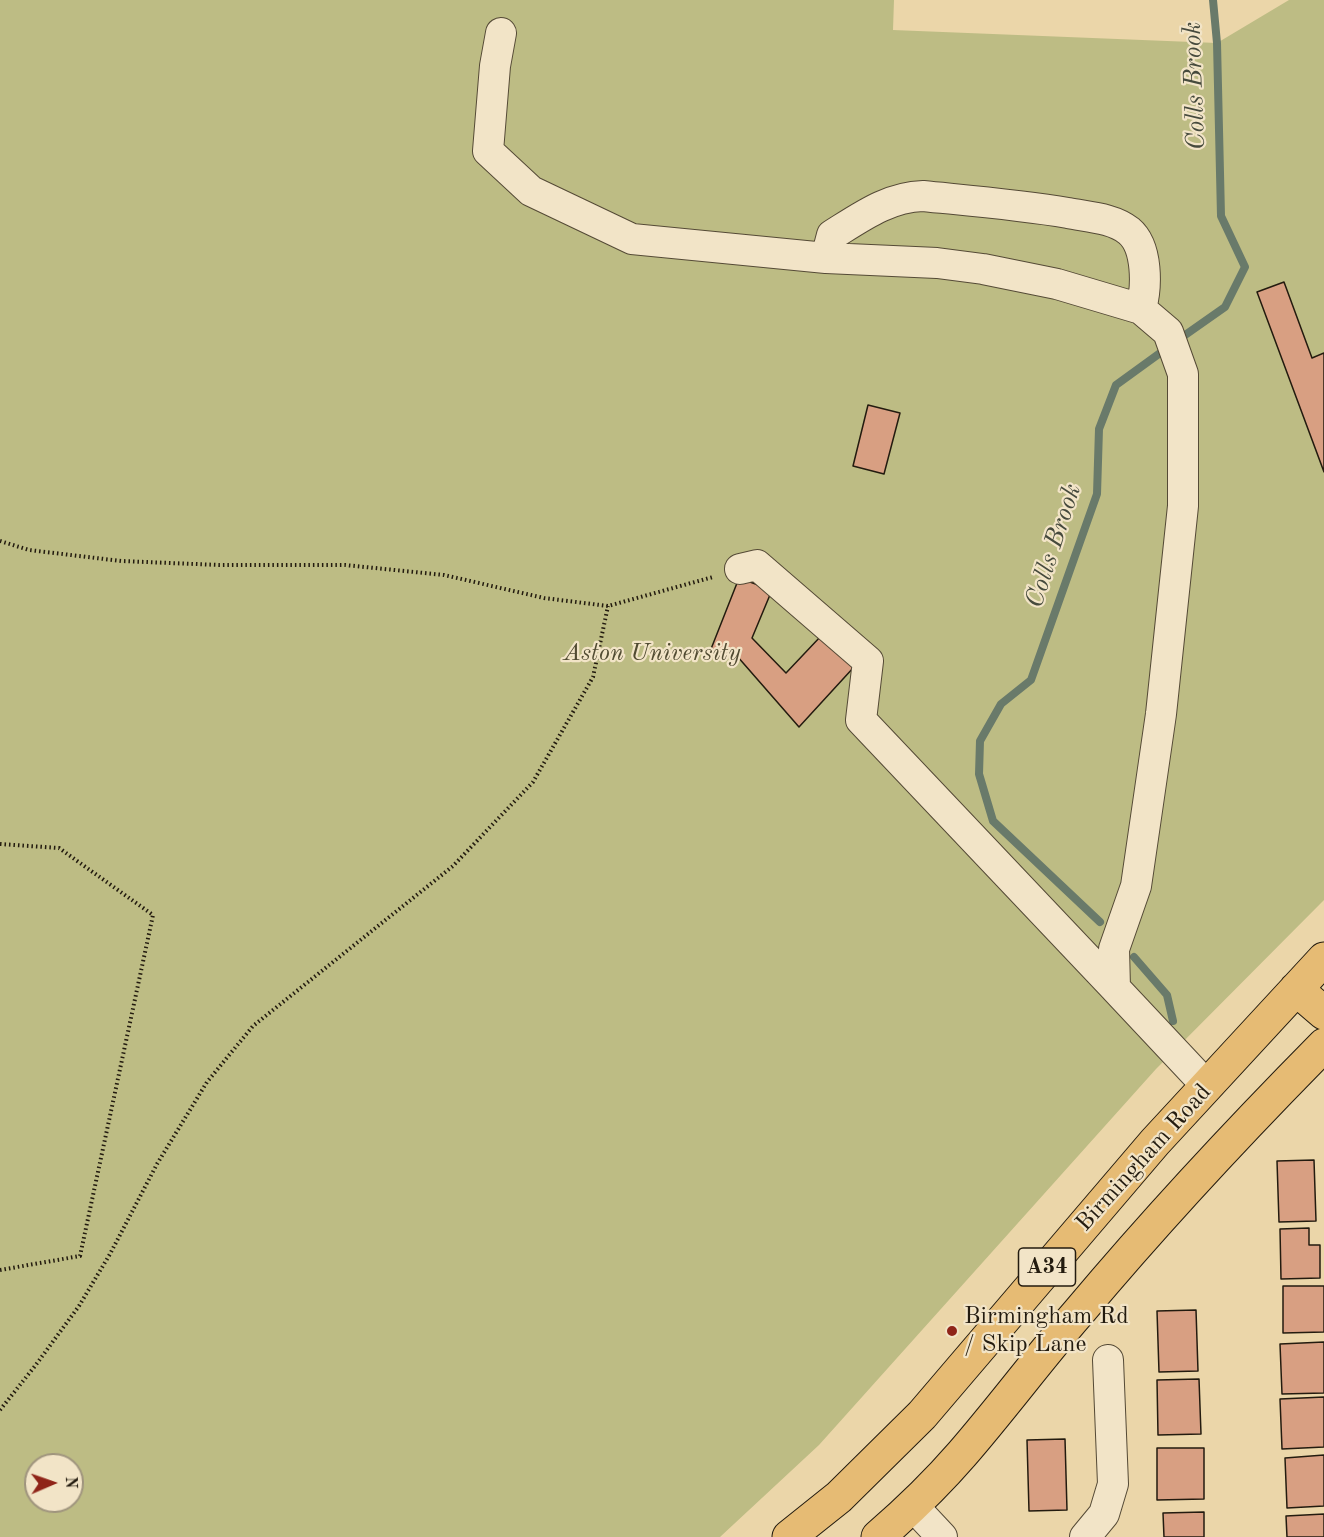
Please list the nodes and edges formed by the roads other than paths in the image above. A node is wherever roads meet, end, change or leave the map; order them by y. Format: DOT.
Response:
graph roads {
  1 [pos="501,33"];
  2 [pos="826,258"];
  3 [pos="1141,309"];
  4 [pos="740,569"];
  5 [pos="1324,960"];
  6 [pos="1115,988"];
  7 [pos="1296,989"];
  8 [pos="1324,1013"];
  9 [pos="1324,1045"];
  10 [pos="1207,1086"];
  11 [pos="1108,1360"];
  12 [pos="913,1506"];
  13 [pos="789,1537"];
  14 [pos="878,1537"];
  15 [pos="942,1537"];
  16 [pos="1085,1537"];
  1 -- 2 [label="street"];
  2 -- 3 [label="street"];
  2 -- 3 [label="street"];
  3 -- 6 [label="street"];
  4 -- 6 [label="street"];
  5 -- 7 [label="highway, Birmingham Road / A34"];
  6 -- 10 [label="street"];
  7 -- 8 [label="highway"];
  7 -- 10 [label="highway, Birmingham Road / A34"];
  9 -- 12 [label="highway, A34"];
  10 -- 13 [label="highway, Birmingham Road / A34"];
  11 -- 16 [label="street"];
  12 -- 14 [label="highway, A34"];
  12 -- 15 [label="street"];
}
